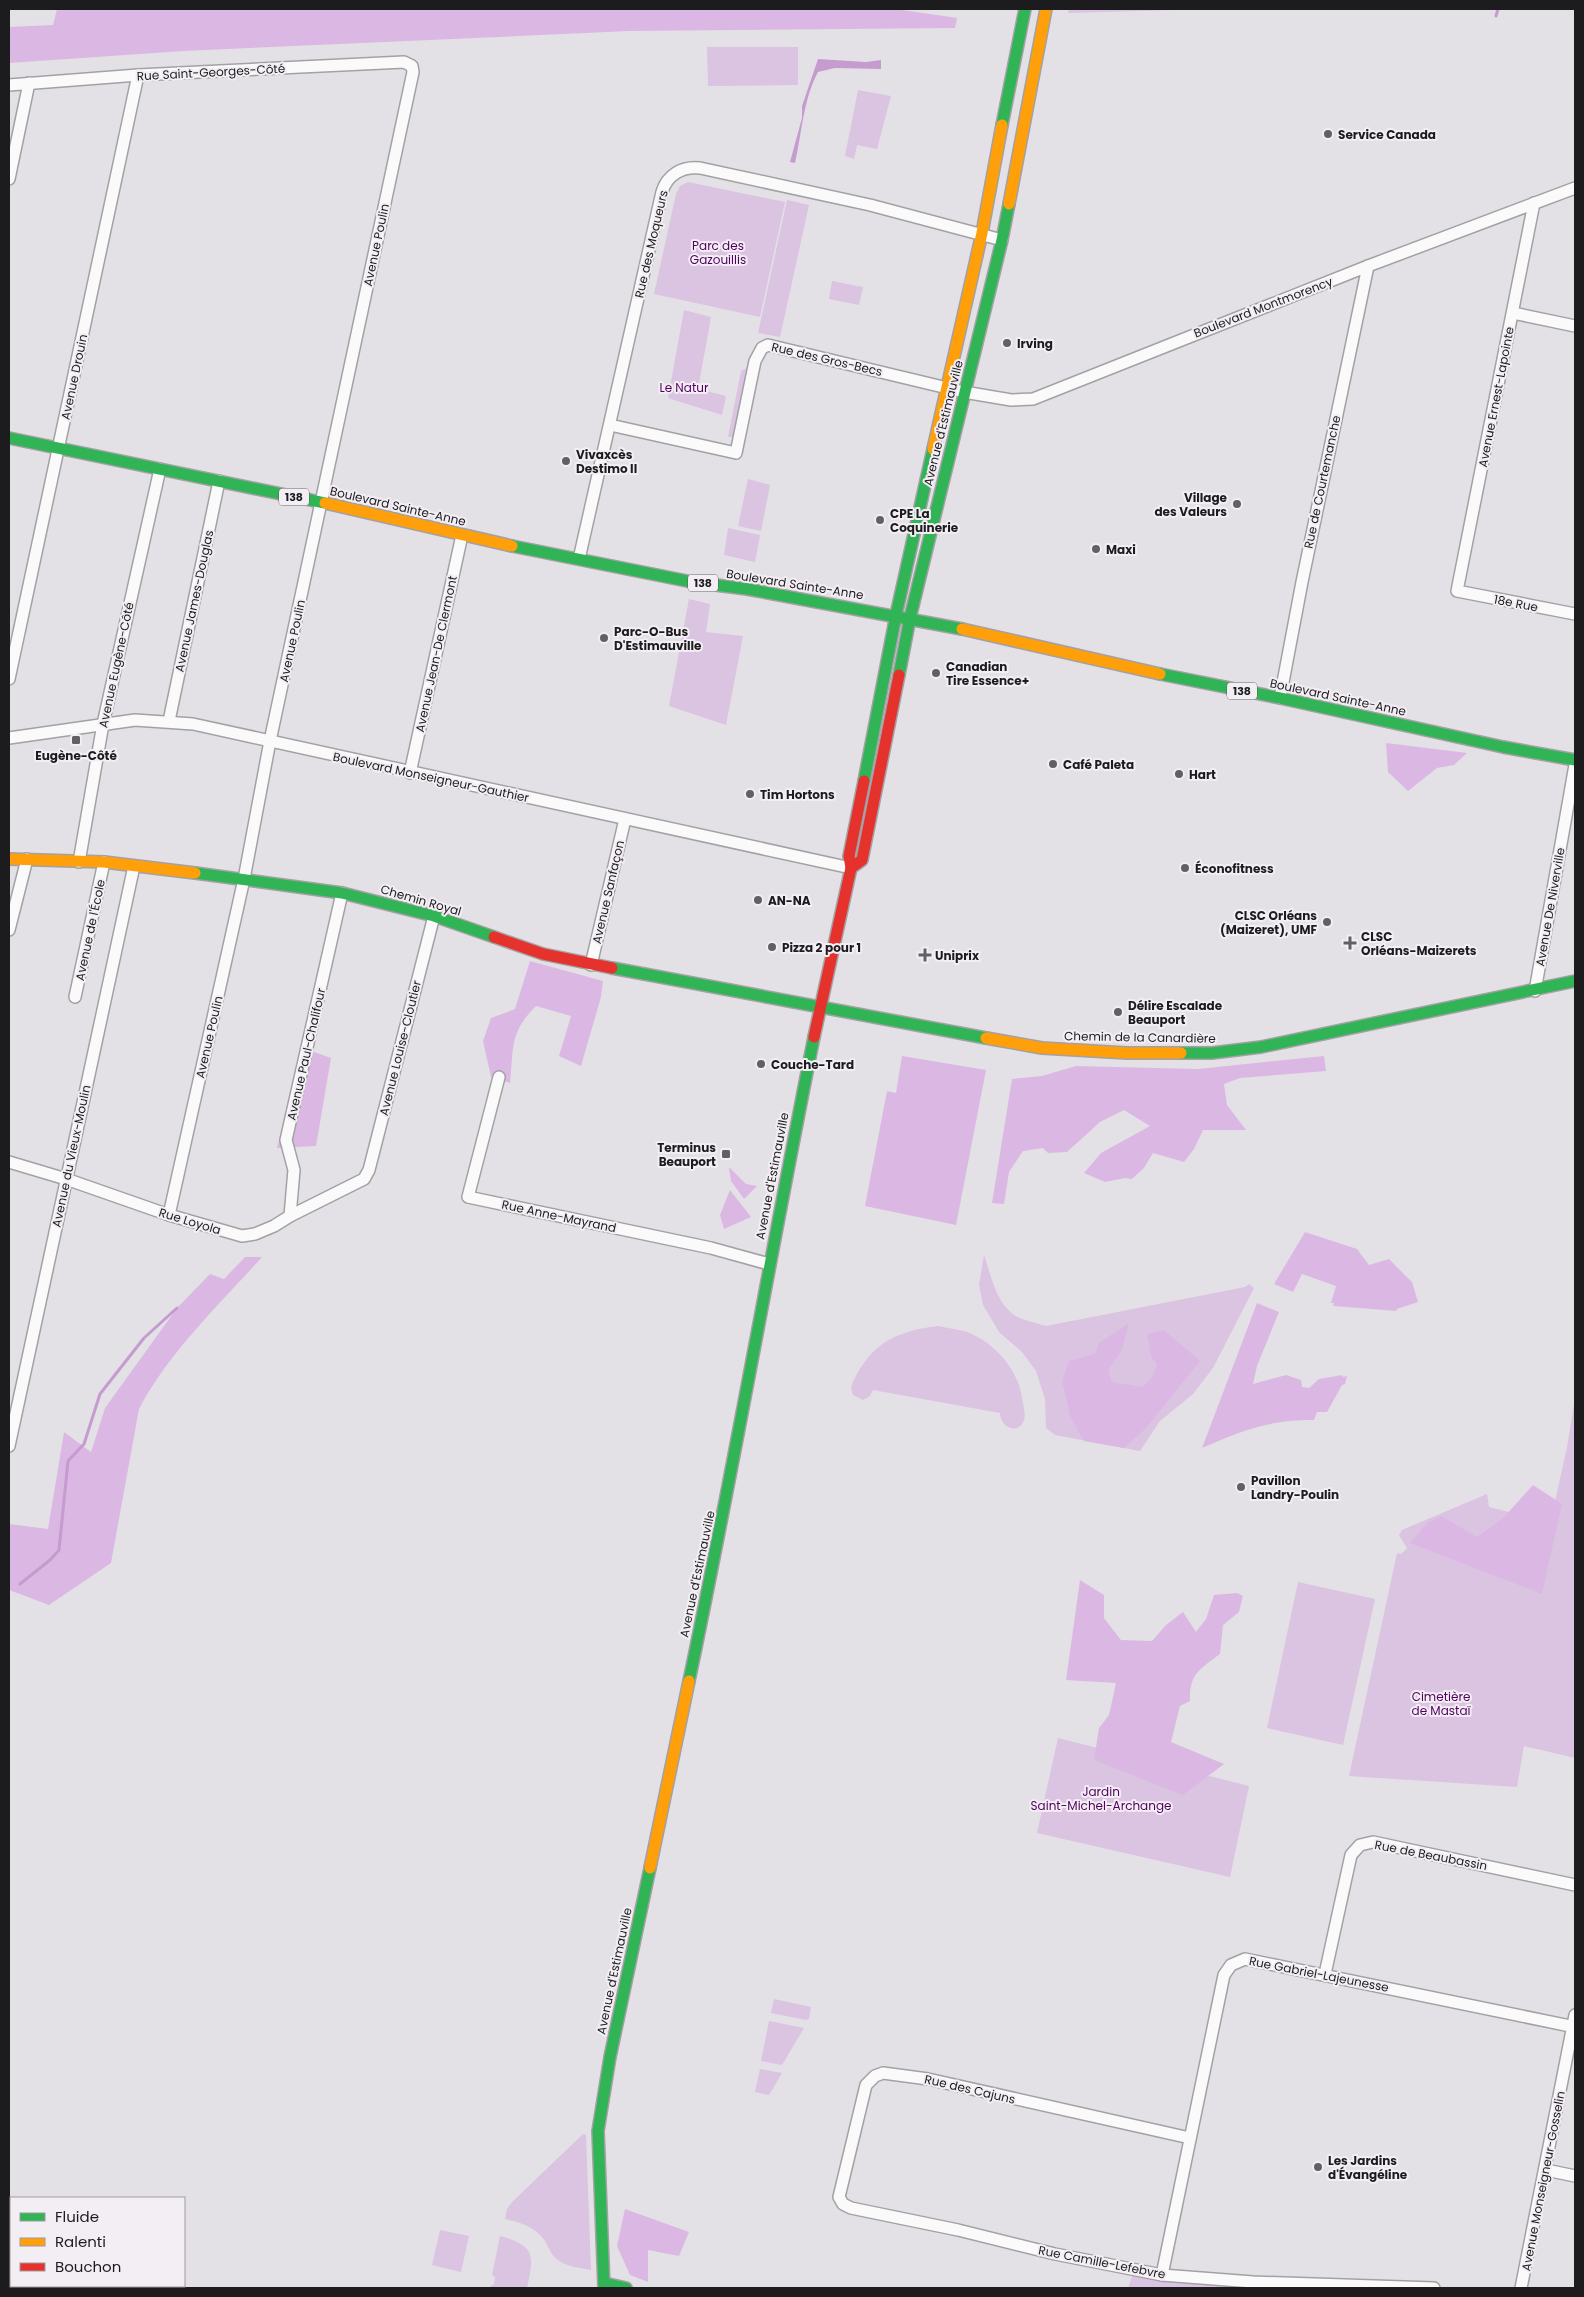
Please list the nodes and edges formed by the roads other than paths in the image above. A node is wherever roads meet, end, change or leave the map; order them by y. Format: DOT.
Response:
graph roads {
  1 [pos="1025,9"];
  2 [pos="1046,9"];
  3 [pos="412,66"];
  4 [pos="138,75"];
  5 [pos="30,83"];
  6 [pos="9,84"];
  7 [pos="9,179"];
  8 [pos="1575,188"];
  9 [pos="1534,203"];
  10 [pos="982,233"];
  11 [pos="1002,240"];
  12 [pos="1368,266"];
  13 [pos="1513,313"];
  14 [pos="1575,326"];
  15 [pos="948,388"];
  16 [pos="964,392"];
  17 [pos="610,426"];
  18 [pos="9,438"];
  19 [pos="58,449"];
  20 [pos="160,469"];
  21 [pos="219,481"];
  22 [pos="322,503"];
  23 [pos="462,535"];
  24 [pos="579,559"];
  25 [pos="1457,591"];
  26 [pos="1575,614"];
  27 [pos="896,615"];
  28 [pos="910,618"];
  29 [pos="9,679"];
  30 [pos="1280,698"];
  31 [pos="169,721"];
  32 [pos="103,724"];
  33 [pos="9,738"];
  34 [pos="270,741"];
  35 [pos="1575,760"];
  36 [pos="1575,765"];
  37 [pos="410,773"];
  38 [pos="625,819"];
  39 [pos="9,859"];
  40 [pos="27,859"];
  41 [pos="79,862"];
  42 [pos="104,862"];
  43 [pos="134,866"];
  44 [pos="851,868"];
  45 [pos="244,879"];
  46 [pos="342,893"];
  47 [pos="434,916"];
  48 [pos="9,930"];
  49 [pos="591,965"];
  50 [pos="1575,981"];
  51 [pos="1536,990"];
  52 [pos="75,997"];
  53 [pos="820,1008"];
  54 [pos="499,1077"];
  55 [pos="9,1162"];
  56 [pos="66,1179"];
  57 [pos="364,1179"];
  58 [pos="169,1215"];
  59 [pos="290,1216"];
  60 [pos="769,1264"];
  61 [pos="9,1446"];
  62 [pos="1575,1884"];
  63 [pos="1325,1974"];
  64 [pos="1575,2023"];
  65 [pos="1190,2138"];
  66 [pos="1546,2170"];
  67 [pos="1575,2176"];
  68 [pos="839,2197"];
  69 [pos="1162,2275"];
  70 [pos="1253,2285"];
  71 [pos="1269,2285"];
  72 [pos="604,2286"];
  73 [pos="626,2288"];
  74 [pos="1434,2288"];
  75 [pos="1521,2288"];
  1 -- 10 [label="main road, Avenue d'Estimauville"];
  2 -- 11 [label="main road, Avenue d'Estimauville"];
  3 -- 4 [label="street, Rue Saint-Georges-Côté"];
  3 -- 22 [label="street, Avenue Poulin"];
  4 -- 5 [label="street, Rue Saint-Georges-Côté"];
  4 -- 19 [label="street, Avenue Drouin"];
  5 -- 6 [label="street, Rue Saint-Georges-Côté"];
  5 -- 7 [label="street"];
  8 -- 9 [label="street, Boulevard Montmorency"];
  9 -- 12 [label="street, Boulevard Montmorency"];
  9 -- 13 [label="street, Avenue Ernest-Lapointe"];
  10 -- 11 [label="street, Rue des Moqueurs"];
  10 -- 15 [label="main road, Avenue d'Estimauville"];
  10 -- 17 [label="street, Rue des Moqueurs"];
  11 -- 16 [label="main road, Avenue d'Estimauville"];
  12 -- 16 [label="street, Boulevard Montmorency"];
  12 -- 30 [label="street, Rue de Courtemanche"];
  13 -- 14 [label="street"];
  13 -- 25 [label="street, Avenue Ernest-Lapointe"];
  15 -- 16 [label="street, Boulevard Montmorency"];
  15 -- 17 [label="street, Rue des Gros-Becs"];
  15 -- 27 [label="main road, Avenue d'Estimauville"];
  16 -- 28 [label="main road, Avenue d'Estimauville"];
  17 -- 24 [label="street, Rue des Moqueurs"];
  18 -- 19 [label="main road, Boulevard Sainte-Anne / 138"];
  19 -- 20 [label="main road, Boulevard Sainte-Anne / 138"];
  19 -- 29 [label="street, Avenue Drouin"];
  20 -- 21 [label="main road, Boulevard Sainte-Anne / 138"];
  20 -- 32 [label="street, Avenue Eugène-Côté"];
  21 -- 22 [label="main road, Boulevard Sainte-Anne / 138"];
  21 -- 31 [label="street, Avenue James-Douglas"];
  22 -- 23 [label="main road, Boulevard Sainte-Anne / 138"];
  22 -- 34 [label="street, Avenue Poulin"];
  23 -- 24 [label="main road, Boulevard Sainte-Anne / 138"];
  23 -- 37 [label="street, Avenue Jean-De Clermont"];
  24 -- 27 [label="main road, Boulevard Sainte-Anne / 138"];
  25 -- 26 [label="street, 18e Rue"];
  27 -- 28 [label="main road, Boulevard Sainte-Anne / 138"];
  27 -- 44 [label="main road, Avenue d'Estimauville"];
  28 -- 30 [label="main road, Boulevard Sainte-Anne / 138"];
  28 -- 44 [label="main road, Avenue d'Estimauville"];
  30 -- 35 [label="main road, Boulevard Sainte-Anne / 138"];
  31 -- 32 [label="street, Boulevard Monseigneur-Gauthier"];
  31 -- 34 [label="street, Boulevard Monseigneur-Gauthier"];
  32 -- 33 [label="street, Boulevard Monseigneur-Gauthier"];
  32 -- 41 [label="street, Avenue Eugène-Côté"];
  34 -- 37 [label="street, Boulevard Monseigneur-Gauthier"];
  34 -- 45 [label="street, Avenue Poulin"];
  36 -- 51 [label="street, Avenue De Niverville"];
  37 -- 38 [label="street, Boulevard Monseigneur-Gauthier"];
  38 -- 44 [label="street, Boulevard Monseigneur-Gauthier"];
  38 -- 49 [label="street, Avenue Sanfaçon"];
  39 -- 40 [label="main road, Chemin Royal"];
  40 -- 41 [label="main road, Chemin Royal"];
  40 -- 48 [label="street"];
  41 -- 42 [label="main road, Chemin Royal"];
  42 -- 43 [label="main road, Chemin Royal"];
  42 -- 52 [label="street, Avenue de l'École"];
  43 -- 45 [label="main road, Chemin Royal"];
  43 -- 56 [label="street, Avenue du Vieux-Moulin"];
  44 -- 53 [label="main road, Avenue d'Estimauville"];
  45 -- 46 [label="main road, Chemin Royal"];
  45 -- 58 [label="street, Avenue Poulin"];
  46 -- 47 [label="main road, Chemin Royal"];
  46 -- 59 [label="street, Avenue Paul-Chalifour"];
  47 -- 49 [label="main road, Chemin Royal"];
  47 -- 57 [label="street, Avenue Louise-Cloutier"];
  49 -- 53 [label="main road, Chemin Royal"];
  50 -- 51 [label="main road, Chemin de la Canardière"];
  51 -- 53 [label="main road, Chemin de la Canardière"];
  53 -- 60 [label="main road, Avenue d'Estimauville"];
  54 -- 60 [label="street, Rue Anne-Mayrand"];
  55 -- 56 [label="street, Rue Loyola"];
  56 -- 58 [label="street, Rue Loyola"];
  56 -- 61 [label="street, Avenue du Vieux-Moulin"];
  57 -- 59 [label="street, Rue Loyola"];
  58 -- 59 [label="street, Rue Loyola"];
  60 -- 72 [label="main road, Avenue d'Estimauville"];
  62 -- 63 [label="street, Rue de Beaubassin"];
  63 -- 64 [label="street, Rue Gabriel-Lajeunesse"];
  63 -- 65 [label="street, Rue Gabriel-Lajeunesse"];
  64 -- 66 [label="street, Avenue Monseigneur-Gosselin"];
  65 -- 68 [label="street, Rue des Cajuns"];
  65 -- 69 [label="street, Rue Gabriel-Lajeunesse"];
  66 -- 67 [label="street"];
  66 -- 75 [label="street, Avenue Monseigneur-Gosselin"];
  68 -- 69 [label="street, Rue Camille-Lefebvre"];
  69 -- 70 [label="street, Rue Camille-Lefebvre"];
  70 -- 71 [label="street, Rue Camille-Lefebvre"];
  71 -- 74 [label="street, Rue Camille-Lefebvre"];
  72 -- 73 [label="main road"];
}
